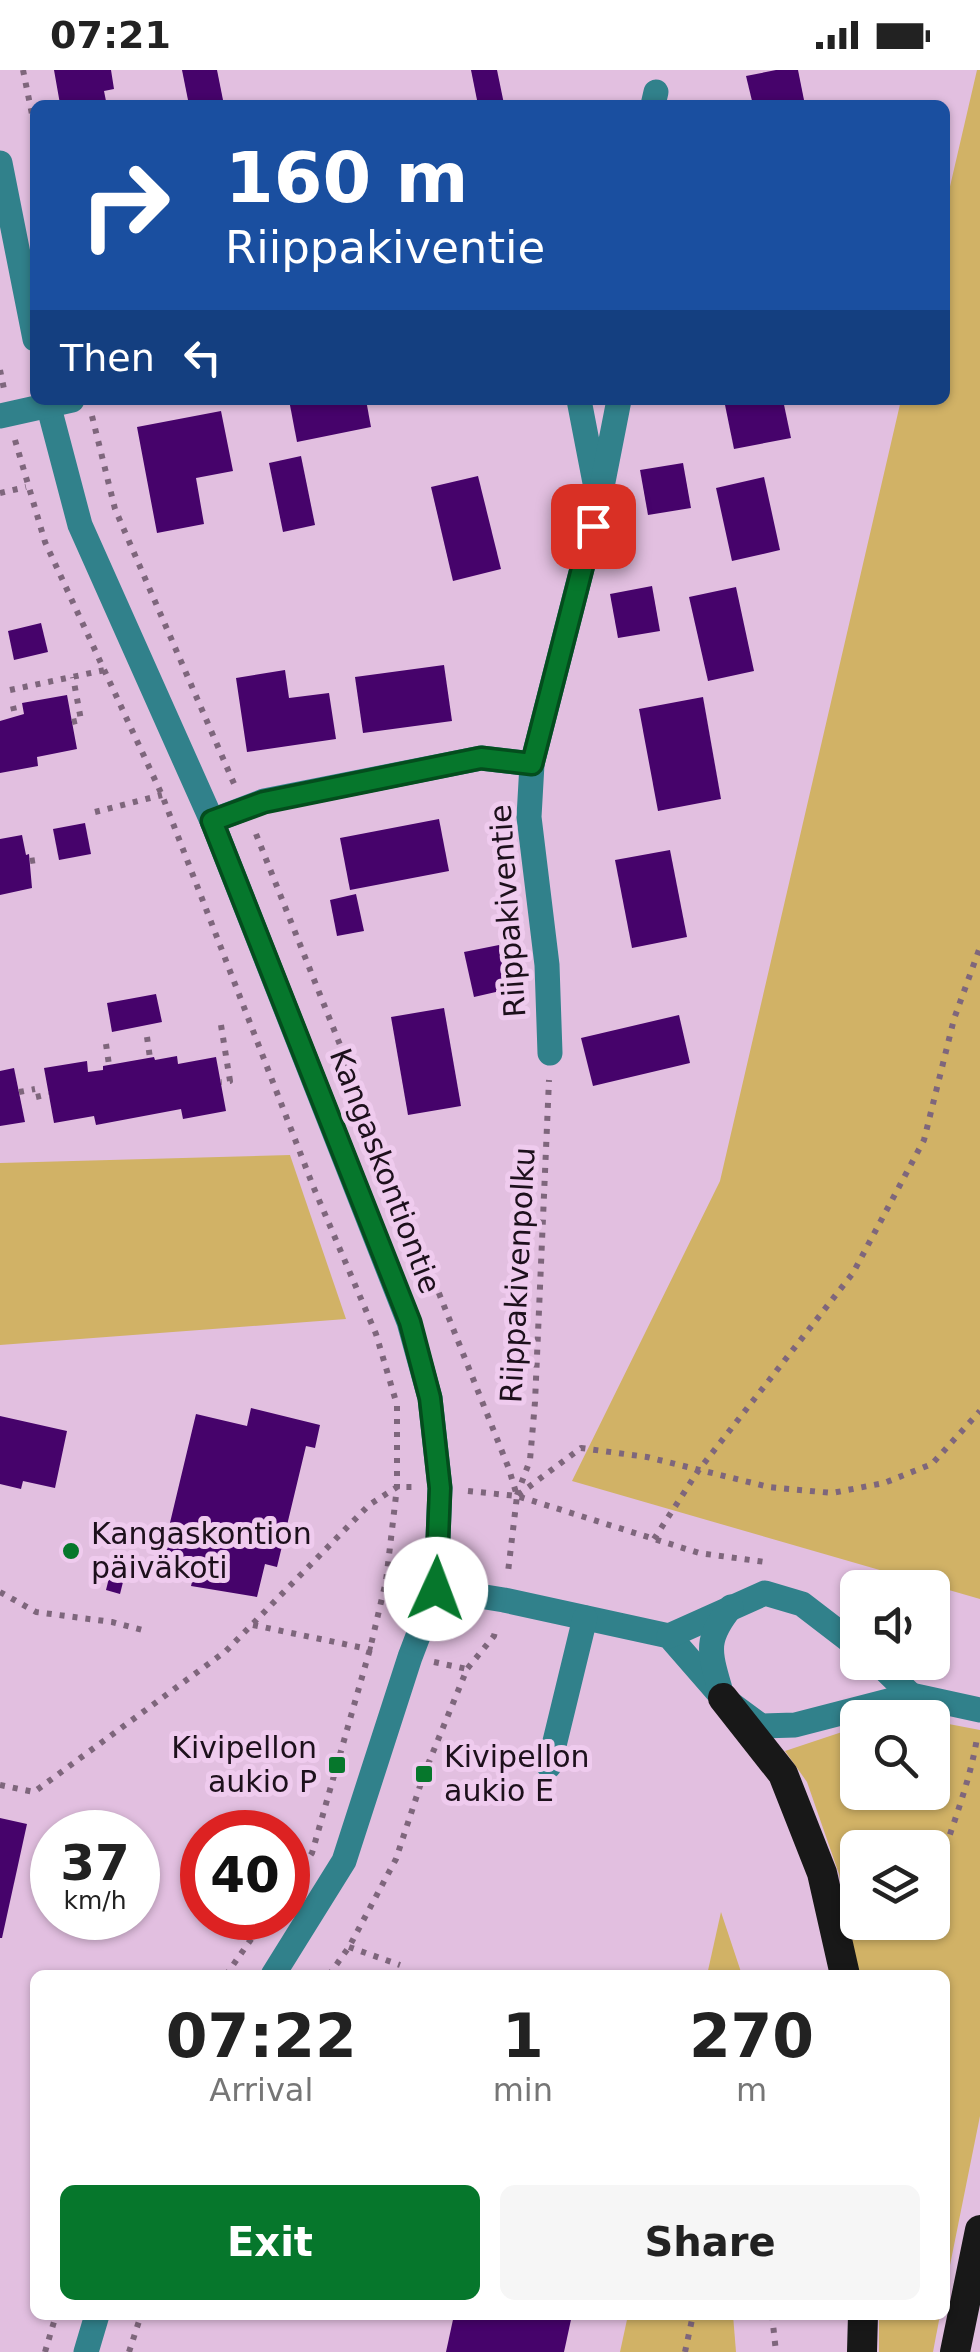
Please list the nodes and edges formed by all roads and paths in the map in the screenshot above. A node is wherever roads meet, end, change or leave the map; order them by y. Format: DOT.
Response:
graph roads {
  1 [pos="24,70"];
  2 [pos="30,102"];
  3 [pos="0,163"];
  4 [pos="30,315"];
  5 [pos="0,370"];
  6 [pos="44,405"];
  7 [pos="57,405"];
  8 [pos="89,405"];
  9 [pos="580,405"];
  10 [pos="618,405"];
  11 [pos="4,415"];
  12 [pos="26,487"];
  13 [pos="0,493"];
  14 [pos="599,502"];
  15 [pos="105,670"];
  16 [pos="73,677"];
  17 [pos="10,690"];
  18 [pos="13,706"];
  19 [pos="15,716"];
  20 [pos="72,722"];
  21 [pos="532,764"];
  22 [pos="162,795"];
  23 [pos="245,808"];
  24 [pos="95,812"];
  25 [pos="212,821"];
  26 [pos="42,859"];
  27 [pos="30,862"];
  28 [pos="980,947"];
  29 [pos="221,1025"];
  30 [pos="147,1037"];
  31 [pos="106,1044"];
  32 [pos="550,1053"];
  33 [pos="150,1058"];
  34 [pos="109,1065"];
  35 [pos="221,1082"];
  36 [pos="19,1092"];
  37 [pos="49,1094"];
  38 [pos="980,1411"];
  39 [pos="698,1471"];
  40 [pos="397,1487"];
  41 [pos="440,1488"];
  42 [pos="517,1496"];
  43 [pos="654,1539"];
  44 [pos="772,1563"];
  45 [pos="436,1589"];
  46 [pos="0,1592"];
  47 [pos="504,1600"];
  48 [pos="732,1607"];
  49 [pos="585,1618"];
  50 [pos="252,1624"];
  51 [pos="146,1631"];
  52 [pos="840,1633"];
  53 [pos="669,1636"];
  54 [pos="370,1649"];
  55 [pos="410,1658"];
  56 [pos="467,1669"];
  57 [pos="895,1680"];
  58 [pos="911,1695"];
  59 [pos="723,1698"];
  60 [pos="980,1710"];
  61 [pos="980,1722"];
  62 [pos="549,1766"];
  63 [pos="0,1785"];
  64 [pos="949,1830"];
  65 [pos="310,1855"];
  66 [pos="251,1940"];
  67 [pos="349,1947"];
  68 [pos="400,1965"];
  69 [pos="230,1970"];
  70 [pos="275,1970"];
  71 [pos="332,1970"];
  72 [pos="844,1970"];
  73 [pos="980,2230"];
  74 [pos="55,2320"];
  75 [pos="96,2320"];
  76 [pos="139,2320"];
  77 [pos="692,2320"];
  78 [pos="773,2320"];
  79 [pos="862,2320"];
  80 [pos="45,2352"];
  81 [pos="86,2352"];
  82 [pos="129,2352"];
  83 [pos="685,2352"];
  84 [pos="776,2352"];
  85 [pos="862,2352"];
  86 [pos="955,2352"];
  1 -- 2 [label="path"];
  3 -- 4 [label="street"];
  5 -- 11 [label="path"];
  6 -- 11 [label="street"];
  7 -- 25 [label="street, Kangaskontiontie"];
  8 -- 23 [label="path"];
  9 -- 14 [label="street, Riippakiventie"];
  10 -- 14 [label="street, Riippakiventie"];
  11 -- 12 [label="path"];
  12 -- 13 [label="path"];
  12 -- 15 [label="path"];
  14 -- 21 [label="street, Riippakiventie"];
  15 -- 16 [label="path"];
  15 -- 22 [label="path"];
  16 -- 17 [label="path"];
  16 -- 20 [label="path"];
  18 -- 19 [label="path"];
  21 -- 23 [label="street, Riippakiventie"];
  21 -- 32 [label="street, Riippakiventie"];
  22 -- 24 [label="path"];
  22 -- 40 [label="path"];
  23 -- 25 [label="street, Riippakiventie"];
  23 -- 42 [label="path"];
  25 -- 41 [label="street, Kangaskontiontie"];
  26 -- 27 [label="path"];
  28 -- 39 [label="path"];
  29 -- 35 [label="path"];
  30 -- 33 [label="path"];
  31 -- 34 [label="path"];
  32 -- 42 [label="path, Riippakivenpolku"];
  36 -- 37 [label="path"];
  38 -- 39 [label="path"];
  39 -- 42 [label="path"];
  39 -- 43 [label="path"];
  40 -- 41 [label="path"];
  40 -- 50 [label="path"];
  40 -- 54 [label="path"];
  41 -- 42 [label="path"];
  41 -- 45 [label="street, Kangaskontiontie"];
  42 -- 43 [label="path"];
  42 -- 47 [label="path, Riippakivenpolku"];
  43 -- 44 [label="path"];
  45 -- 47 [label="street"];
  45 -- 55 [label="street, Kangaskontiontie"];
  46 -- 51 [label="path"];
  47 -- 49 [label="street"];
  47 -- 56 [label="path, Riippakivenpolku"];
  48 -- 52 [label="street"];
  48 -- 53 [label="street"];
  48 -- 59 [label="street"];
  49 -- 53 [label="street"];
  49 -- 62 [label="street"];
  50 -- 54 [label="path"];
  50 -- 63 [label="path"];
  53 -- 59 [label="street"];
  54 -- 55 [label="path"];
  54 -- 65 [label="path"];
  55 -- 56 [label="path"];
  55 -- 70 [label="street, Kangaskontiontie"];
  56 -- 67 [label="path, Riippakivenpolku"];
  57 -- 58 [label="street"];
  58 -- 59 [label="street"];
  58 -- 60 [label="street"];
  59 -- 72 [label="highway"];
  61 -- 64 [label="path"];
  66 -- 69 [label="path"];
  67 -- 68 [label="path"];
  67 -- 71 [label="path, Riippakivenpolku"];
  73 -- 86 [label="highway"];
  74 -- 80 [label="path"];
  75 -- 81 [label="street"];
  76 -- 82 [label="path"];
  77 -- 83 [label="path"];
  78 -- 84 [label="path"];
  79 -- 85 [label="highway"];
}
